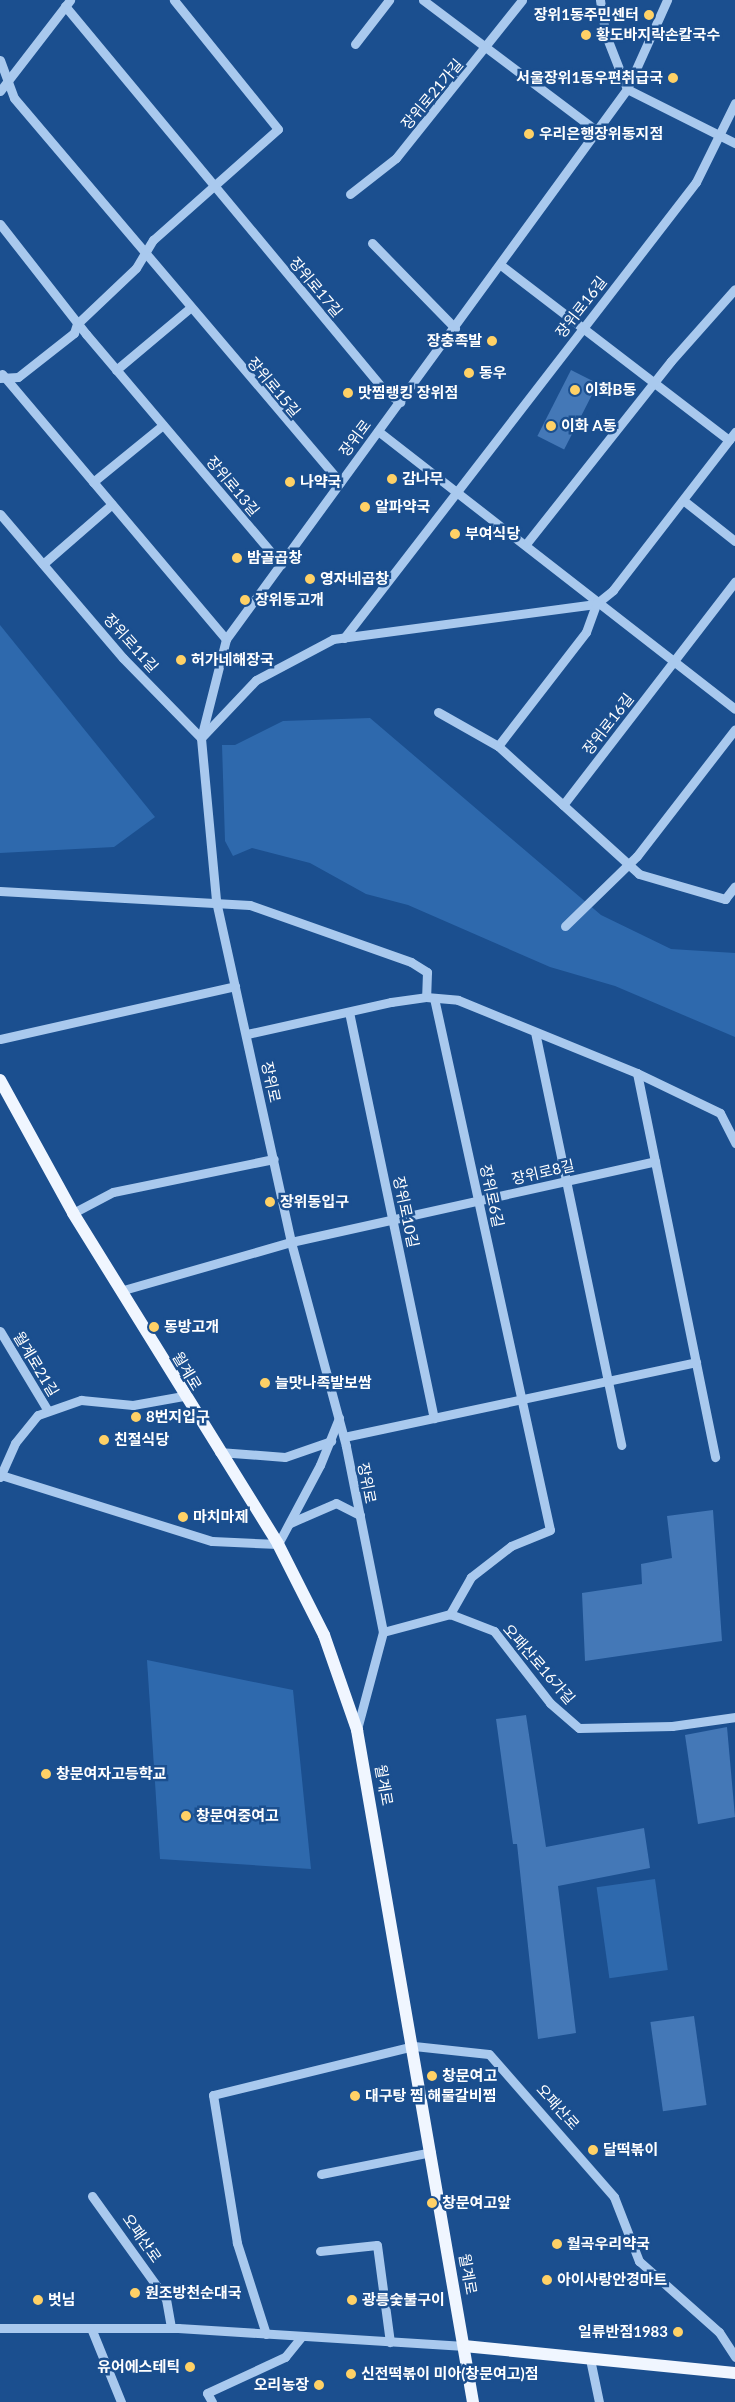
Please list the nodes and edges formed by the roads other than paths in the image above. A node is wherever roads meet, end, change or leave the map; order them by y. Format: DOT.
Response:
graph roads {
  1 [pos="174,0"];
  2 [pos="423,0"];
  3 [pos="522,0"];
  4 [pos="600,0"];
  5 [pos="667,0"];
  6 [pos="388,1"];
  7 [pos="67,3"];
  8 [pos="355,44"];
  9 [pos="485,47"];
  10 [pos="0,60"];
  11 [pos="7,80"];
  12 [pos="627,88"];
  13 [pos="0,91"];
  14 [pos="735,103"];
  15 [pos="597,131"];
  16 [pos="720,136"];
  17 [pos="735,144"];
  18 [pos="214,186"];
  19 [pos="350,194"];
  20 [pos="0,224"];
  21 [pos="372,243"];
  22 [pos="144,253"];
  23 [pos="502,266"];
  24 [pos="735,289"];
  25 [pos="190,308"];
  26 [pos="78,324"];
  27 [pos="584,326"];
  28 [pos="455,328"];
  29 [pos="116,370"];
  30 [pos="1,375"];
  31 [pos="655,382"];
  32 [pos="400,402"];
  33 [pos="163,425"];
  34 [pos="378,431"];
  35 [pos="735,432"];
  36 [pos="729,440"];
  37 [pos="93,482"];
  38 [pos="340,482"];
  39 [pos="459,493"];
  40 [pos="683,500"];
  41 [pos="112,504"];
  42 [pos="0,514"];
  43 [pos="735,541"];
  44 [pos="526,544"];
  45 [pos="43,564"];
  46 [pos="281,564"];
  47 [pos="735,582"];
  48 [pos="596,604"];
  49 [pos="344,638"];
  50 [pos="226,639"];
  51 [pos="675,660"];
  52 [pos="735,710"];
  53 [pos="438,712"];
  54 [pos="735,729"];
  55 [pos="201,738"];
  56 [pos="498,746"];
  57 [pos="563,805"];
  58 [pos="625,865"];
  59 [pos="735,886"];
  60 [pos="0,891"];
  61 [pos="216,900"];
  62 [pos="565,926"];
  63 [pos="236,986"];
  64 [pos="430,998"];
  65 [pos="349,1012"];
  66 [pos="535,1032"];
  67 [pos="247,1034"];
  68 [pos="0,1039"];
  69 [pos="637,1073"];
  70 [pos="0,1080"];
  71 [pos="735,1143"];
  72 [pos="274,1159"];
  73 [pos="655,1161"];
  74 [pos="567,1180"];
  75 [pos="479,1200"];
  76 [pos="73,1213"];
  77 [pos="394,1219"];
  78 [pos="292,1242"];
  79 [pos="120,1291"];
  80 [pos="0,1331"];
  81 [pos="696,1362"];
  82 [pos="608,1381"];
  83 [pos="183,1396"];
  84 [pos="522,1399"];
  85 [pos="48,1411"];
  86 [pos="339,1418"];
  87 [pos="434,1418"];
  88 [pos="344,1437"];
  89 [pos="331,1441"];
  90 [pos="621,1445"];
  91 [pos="219,1452"];
  92 [pos="715,1457"];
  93 [pos="0,1476"];
  94 [pos="360,1515"];
  95 [pos="290,1523"];
  96 [pos="278,1544"];
  97 [pos="450,1614"];
  98 [pos="383,1632"];
  99 [pos="735,1717"];
  100 [pos="357,1730"];
  101 [pos="414,2046"];
  102 [pos="431,2152"];
  103 [pos="321,2174"];
  104 [pos="92,2196"];
  105 [pos="320,2251"];
  106 [pos="0,2328"];
  107 [pos="91,2328"];
  108 [pos="171,2328"];
  109 [pos="266,2334"];
  110 [pos="302,2336"];
  111 [pos="390,2342"];
  112 [pos="464,2346"];
  113 [pos="735,2357"];
  114 [pos="590,2359"];
  115 [pos="735,2373"];
  116 [pos="121,2402"];
  117 [pos="212,2402"];
  118 [pos="473,2402"];
  119 [pos="599,2402"];
  1 -- 18 [label="street"];
  2 -- 9 [label="street"];
  3 -- 9 [label="street, 장위로21가길"];
  4 -- 12 [label="street"];
  5 -- 12 [label="street, 장위로"];
  6 -- 8 [label="street"];
  7 -- 11 [label="street"];
  7 -- 18 [label="street, 장위로17길"];
  9 -- 15 [label="street"];
  9 -- 19 [label="street, 장위로21가길"];
  10 -- 11 [label="street, 장위로15길"];
  11 -- 13 [label="street"];
  11 -- 22 [label="street, 장위로15길"];
  12 -- 15 [label="street, 장위로"];
  12 -- 16 [label="street"];
  14 -- 16 [label="street, 장위로16길"];
  15 -- 23 [label="street, 장위로"];
  16 -- 17 [label="street"];
  16 -- 27 [label="street, 장위로16길"];
  18 -- 22 [label="street"];
  18 -- 32 [label="street, 장위로17길"];
  20 -- 26 [label="street, 장위로13길"];
  21 -- 28 [label="street"];
  22 -- 25 [label="street, 장위로15길"];
  22 -- 26 [label="street"];
  23 -- 27 [label="street"];
  23 -- 28 [label="street, 장위로"];
  24 -- 31 [label="street"];
  25 -- 29 [label="street"];
  25 -- 38 [label="street, 장위로15길"];
  26 -- 29 [label="street, 장위로13길"];
  26 -- 30 [label="street"];
  27 -- 31 [label="street"];
  27 -- 39 [label="street, 장위로16길"];
  28 -- 32 [label="street, 장위로"];
  29 -- 33 [label="street, 장위로13길"];
  30 -- 37 [label="street"];
  31 -- 36 [label="street"];
  31 -- 44 [label="street"];
  32 -- 34 [label="street, 장위로"];
  33 -- 37 [label="street"];
  33 -- 46 [label="street, 장위로13길"];
  34 -- 38 [label="street, 장위로"];
  34 -- 39 [label="street"];
  35 -- 36 [label="street"];
  36 -- 40 [label="street"];
  37 -- 41 [label="street"];
  38 -- 46 [label="street, 장위로"];
  39 -- 44 [label="street"];
  39 -- 49 [label="street"];
  40 -- 43 [label="street"];
  40 -- 48 [label="street"];
  41 -- 45 [label="street"];
  41 -- 50 [label="street"];
  42 -- 45 [label="street, 장위로11길"];
  44 -- 48 [label="street"];
  45 -- 55 [label="street, 장위로11길"];
  46 -- 50 [label="street, 장위로"];
  47 -- 51 [label="street, 장위로16길"];
  48 -- 49 [label="street"];
  48 -- 51 [label="street"];
  48 -- 56 [label="street"];
  49 -- 55 [label="street"];
  50 -- 55 [label="street, 장위로"];
  51 -- 52 [label="street"];
  51 -- 57 [label="street, 장위로16길"];
  53 -- 56 [label="street"];
  54 -- 58 [label="street"];
  55 -- 61 [label="street, 장위로"];
  56 -- 57 [label="street"];
  57 -- 58 [label="street"];
  58 -- 59 [label="street"];
  58 -- 62 [label="street"];
  60 -- 61 [label="street"];
  61 -- 63 [label="street, 장위로"];
  61 -- 64 [label="street"];
  63 -- 67 [label="street, 장위로"];
  63 -- 68 [label="street"];
  64 -- 65 [label="street"];
  64 -- 66 [label="street"];
  64 -- 75 [label="street, 장위로6길"];
  65 -- 67 [label="street"];
  65 -- 77 [label="street, 장위로10길"];
  66 -- 69 [label="street"];
  66 -- 74 [label="street"];
  67 -- 72 [label="street, 장위로"];
  69 -- 71 [label="street"];
  69 -- 73 [label="street"];
  70 -- 76 [label="main road, 월계로"];
  72 -- 76 [label="street"];
  72 -- 78 [label="street, 장위로"];
  73 -- 74 [label="street, 장위로8길"];
  73 -- 81 [label="street"];
  74 -- 75 [label="street, 장위로8길"];
  74 -- 82 [label="street"];
  75 -- 77 [label="street, 장위로8길"];
  75 -- 84 [label="street, 장위로6길"];
  76 -- 79 [label="main road, 월계로"];
  77 -- 78 [label="street, 장위로8길"];
  77 -- 87 [label="street, 장위로10길"];
  78 -- 79 [label="street"];
  78 -- 86 [label="street, 장위로"];
  79 -- 83 [label="main road, 월계로"];
  80 -- 85 [label="street, 월계로21길"];
  81 -- 82 [label="street"];
  81 -- 92 [label="street"];
  82 -- 84 [label="street"];
  82 -- 90 [label="street"];
  83 -- 85 [label="street"];
  83 -- 91 [label="main road, 월계로"];
  84 -- 87 [label="street"];
  84 -- 97 [label="street, 장위로6길"];
  85 -- 93 [label="street"];
  86 -- 88 [label="street, 장위로"];
  86 -- 89 [label="street"];
  87 -- 88 [label="street"];
  88 -- 94 [label="street, 장위로"];
  89 -- 91 [label="street"];
  89 -- 95 [label="street"];
  91 -- 96 [label="main road, 월계로"];
  93 -- 96 [label="street"];
  94 -- 95 [label="street"];
  94 -- 98 [label="street, 장위로"];
  95 -- 96 [label="street"];
  96 -- 100 [label="main road, 월계로"];
  97 -- 98 [label="street"];
  97 -- 99 [label="street, 오패산로16가길"];
  98 -- 100 [label="street, 장위로"];
  100 -- 101 [label="main road, 월계로"];
  101 -- 102 [label="main road, 월계로"];
  101 -- 109 [label="street"];
  101 -- 113 [label="street, 오패산로"];
  102 -- 103 [label="street"];
  102 -- 112 [label="main road, 월계로"];
  104 -- 108 [label="street, 오패산로"];
  105 -- 111 [label="street"];
  106 -- 107 [label="street"];
  107 -- 108 [label="street"];
  107 -- 116 [label="street"];
  108 -- 109 [label="street"];
  109 -- 110 [label="street"];
  110 -- 111 [label="street"];
  110 -- 117 [label="street"];
  111 -- 112 [label="street"];
  112 -- 114 [label="main road"];
  112 -- 118 [label="main road, 월계로"];
  114 -- 115 [label="main road"];
  114 -- 119 [label="street"];
}
